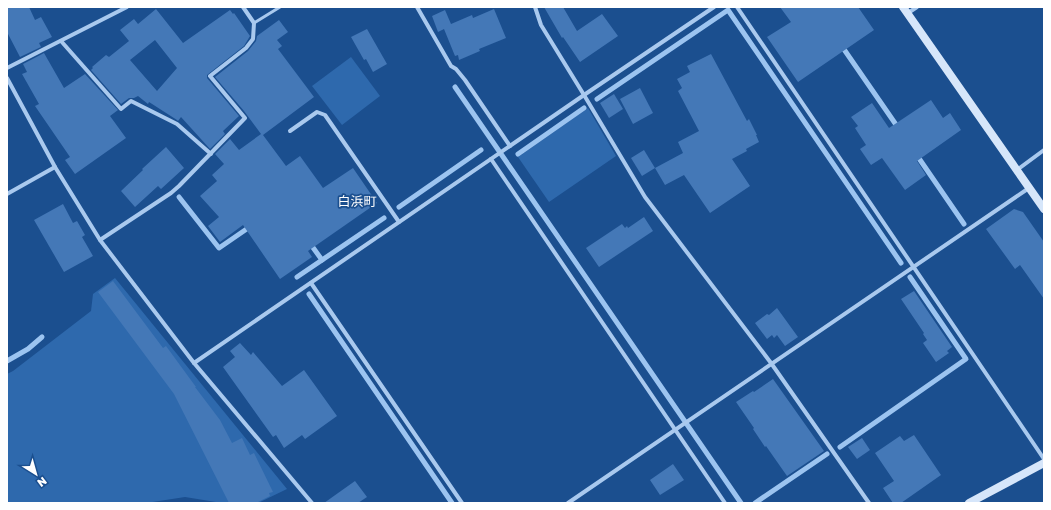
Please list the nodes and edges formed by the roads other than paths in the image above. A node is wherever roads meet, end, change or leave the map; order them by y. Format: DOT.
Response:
graph roads {
  1 [pos="127,7"];
  2 [pos="243,7"];
  3 [pos="280,7"];
  4 [pos="417,7"];
  5 [pos="535,7"];
  6 [pos="714,7"];
  7 [pos="737,7"];
  8 [pos="917,7"];
  9 [pos="906,10"];
  10 [pos="254,23"];
  11 [pos="61,40"];
  12 [pos="7,68"];
  13 [pos="7,78"];
  14 [pos="584,95"];
  15 [pos="290,131"];
  16 [pos="509,147"];
  17 [pos="1044,150"];
  18 [pos="211,154"];
  19 [pos="492,158"];
  20 [pos="55,167"];
  21 [pos="1017,170"];
  22 [pos="1029,188"];
  23 [pos="7,194"];
  24 [pos="1044,209"];
  25 [pos="399,222"];
  26 [pos="100,240"];
  27 [pos="913,267"];
  28 [pos="311,283"];
  29 [pos="194,363"];
  30 [pos="772,363"];
  31 [pos="677,429"];
  32 [pos="1044,459"];
  33 [pos="1044,464"];
  34 [pos="312,503"];
  35 [pos="462,503"];
  36 [pos="568,503"];
  37 [pos="725,503"];
  38 [pos="869,503"];
  39 [pos="968,503"];
  1 -- 11 [label="street"];
  2 -- 10 [label="street"];
  3 -- 10 [label="lane"];
  4 -- 16 [label="street"];
  5 -- 14 [label="street"];
  6 -- 14 [label="street"];
  7 -- 27 [label="street"];
  8 -- 9 [label="street"];
  9 -- 21 [label="street"];
  10 -- 18 [label="street"];
  11 -- 12 [label="street"];
  11 -- 18 [label="street"];
  13 -- 20 [label="street"];
  14 -- 16 [label="street"];
  14 -- 30 [label="street"];
  15 -- 25 [label="street"];
  16 -- 19 [label="street"];
  17 -- 21 [label="street"];
  18 -- 26 [label="street"];
  19 -- 25 [label="street"];
  19 -- 31 [label="street"];
  20 -- 23 [label="street"];
  20 -- 26 [label="street"];
  21 -- 22 [label="street"];
  22 -- 24 [label="street"];
  22 -- 27 [label="street"];
  25 -- 28 [label="street"];
  26 -- 29 [label="street"];
  27 -- 30 [label="street"];
  27 -- 32 [label="street"];
  28 -- 29 [label="street"];
  28 -- 35 [label="street"];
  29 -- 34 [label="street"];
  30 -- 31 [label="street"];
  30 -- 38 [label="street"];
  31 -- 36 [label="street"];
  31 -- 37 [label="street"];
  33 -- 39 [label="street"];
}
